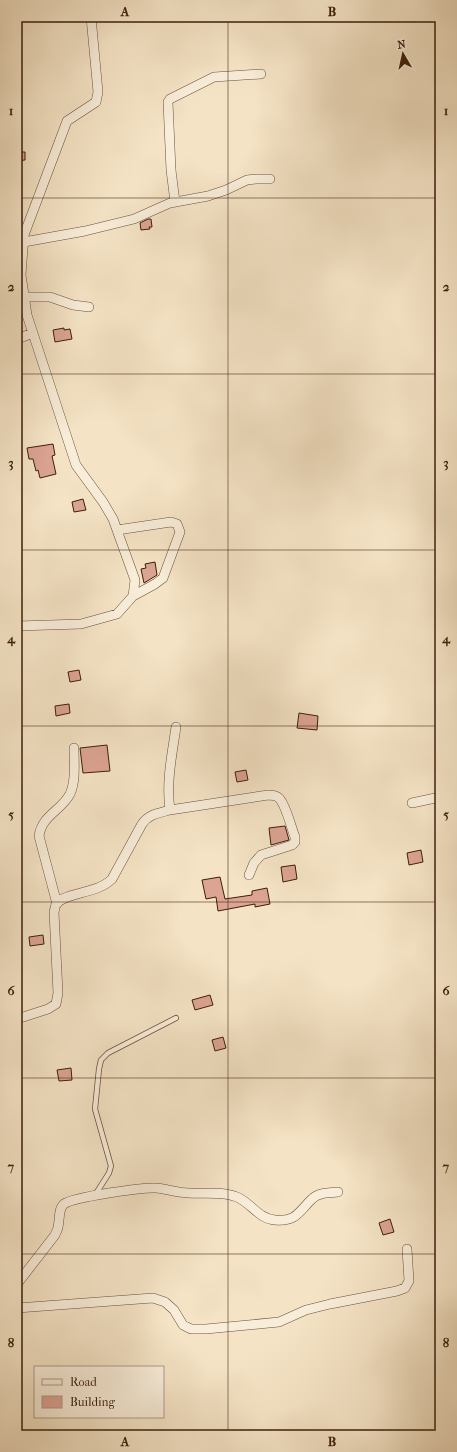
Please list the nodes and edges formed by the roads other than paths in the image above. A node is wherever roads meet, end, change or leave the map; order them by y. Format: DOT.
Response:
graph roads {
  1 [pos="91,17"];
  2 [pos="261,74"];
  3 [pos="270,179"];
  4 [pos="175,202"];
  5 [pos="22,237"];
  6 [pos="25,297"];
  7 [pos="89,307"];
  8 [pos="34,333"];
  9 [pos="17,339"];
  10 [pos="117,530"];
  11 [pos="133,596"];
  12 [pos="17,626"];
  13 [pos="176,727"];
  14 [pos="74,748"];
  15 [pos="440,797"];
  16 [pos="412,803"];
  17 [pos="170,810"];
  18 [pos="248,875"];
  19 [pos="56,904"];
  20 [pos="176,1018"];
  21 [pos="17,1019"];
  22 [pos="338,1192"];
  23 [pos="94,1196"];
  24 [pos="407,1249"];
  25 [pos="17,1284"];
  26 [pos="17,1308"];
  1 -- 5 [label="street"];
  2 -- 4 [label="street"];
  3 -- 4 [label="street"];
  4 -- 5 [label="street"];
  5 -- 6 [label="street"];
  6 -- 7 [label="street"];
  6 -- 8 [label="street"];
  8 -- 9 [label="street"];
  8 -- 10 [label="street"];
  10 -- 11 [label="street"];
  10 -- 11 [label="street"];
  11 -- 12 [label="street"];
  13 -- 17 [label="street"];
  14 -- 19 [label="street"];
  15 -- 16 [label="street"];
  17 -- 18 [label="street"];
  17 -- 19 [label="street"];
  19 -- 21 [label="street"];
  20 -- 23 [label="lane"];
  22 -- 23 [label="street"];
  23 -- 25 [label="street"];
  24 -- 26 [label="street"];
}
